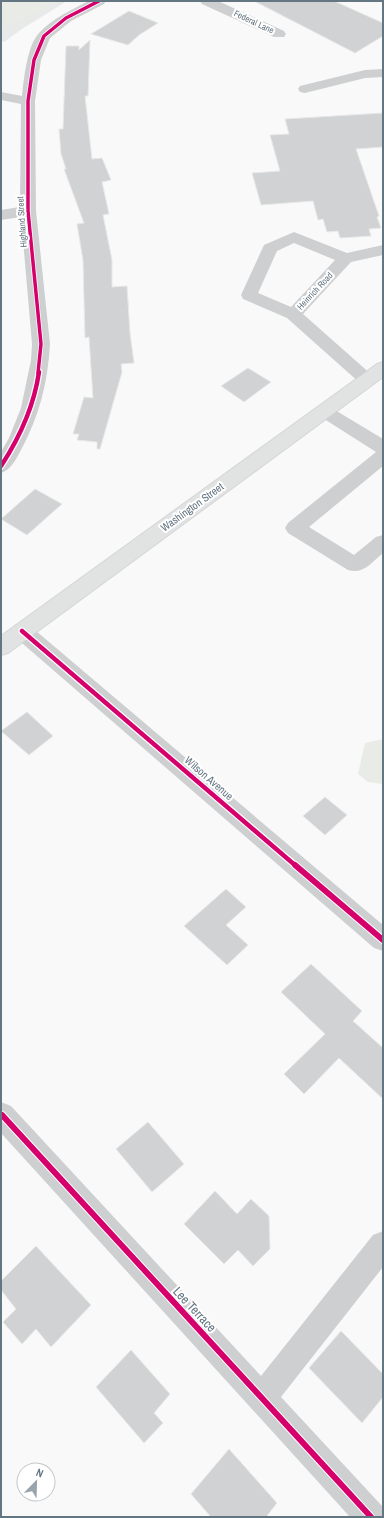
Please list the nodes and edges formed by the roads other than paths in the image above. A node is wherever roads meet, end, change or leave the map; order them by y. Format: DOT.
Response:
graph roads {
  1 [pos="99,1"];
  2 [pos="207,1"];
  3 [pos="279,34"];
  4 [pos="383,73"];
  5 [pos="305,89"];
  6 [pos="1,96"];
  7 [pos="28,101"];
  8 [pos="28,211"];
  9 [pos="1,215"];
  10 [pos="383,250"];
  11 [pos="346,258"];
  12 [pos="293,314"];
  13 [pos="383,368"];
  14 [pos="367,380"];
  15 [pos="324,411"];
  16 [pos="383,448"];
  17 [pos="383,456"];
  18 [pos="1,466"];
  19 [pos="383,542"];
  20 [pos="22,631"];
  21 [pos="1,647"];
  22 [pos="383,940"];
  23 [pos="2,1115"];
  24 [pos="383,1245"];
  25 [pos="262,1398"];
  26 [pos="371,1517"];
  1 -- 7 [label="street, Highland Street"];
  2 -- 3 [label="street, Federal Lane"];
  4 -- 5 [label="street"];
  6 -- 7 [label="street"];
  7 -- 8 [label="street, Highland Street"];
  8 -- 9 [label="street"];
  8 -- 18 [label="street, Highland Street"];
  10 -- 11 [label="street"];
  11 -- 12 [label="street, Heinrich Road"];
  11 -- 12 [label="street"];
  12 -- 14 [label="street, Heinrich Road"];
  13 -- 14 [label="main road, Washington Street"];
  14 -- 15 [label="main road, Washington Street"];
  15 -- 16 [label="street"];
  15 -- 20 [label="main road, Washington Street"];
  17 -- 19 [label="street"];
  20 -- 21 [label="main road, Washington Street"];
  20 -- 22 [label="street, Wilson Avenue"];
  23 -- 25 [label="street, Lee Terrace"];
  24 -- 25 [label="street"];
  25 -- 26 [label="street, Lee Terrace"];
}
